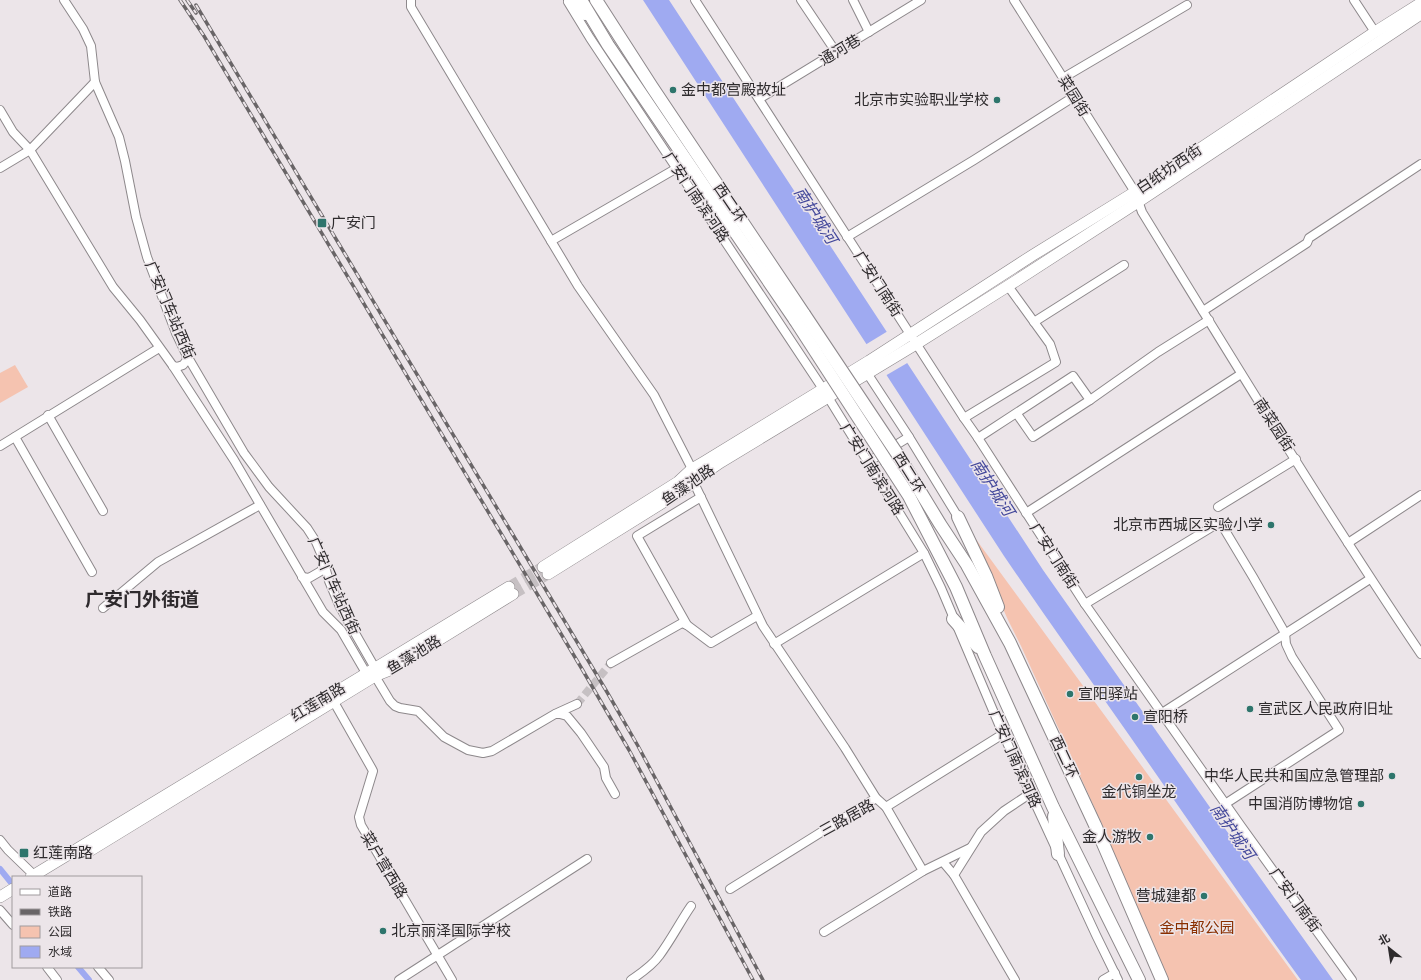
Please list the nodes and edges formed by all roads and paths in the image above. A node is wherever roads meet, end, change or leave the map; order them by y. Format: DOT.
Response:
graph roads {
  1 [pos="64,0"];
  2 [pos="411,0"];
  3 [pos="566,0"];
  4 [pos="570,0"];
  5 [pos="581,0"];
  6 [pos="596,0"];
  7 [pos="695,0"];
  8 [pos="701,0"];
  9 [pos="801,0"];
  10 [pos="853,0"];
  11 [pos="921,0"];
  12 [pos="1014,0"];
  13 [pos="1354,0"];
  14 [pos="1421,3"];
  15 [pos="1187,5"];
  16 [pos="1421,14"];
  17 [pos="596,24"];
  18 [pos="868,32"];
  19 [pos="1375,32"];
  20 [pos="836,52"];
  21 [pos="1063,78"];
  22 [pos="96,82"];
  23 [pos="1075,96"];
  24 [pos="761,98"];
  25 [pos="0,110"];
  26 [pos="30,150"];
  27 [pos="1421,164"];
  28 [pos="0,168"];
  29 [pos="677,168"];
  30 [pos="1136,197"];
  31 [pos="849,235"];
  32 [pos="551,241"];
  33 [pos="1124,265"];
  34 [pos="1008,286"];
  35 [pos="1203,310"];
  36 [pos="800,317"];
  37 [pos="1209,320"];
  38 [pos="1034,322"];
  39 [pos="912,340"];
  40 [pos="159,348"];
  41 [pos="186,354"];
  42 [pos="173,366"];
  43 [pos="870,368"];
  44 [pos="1241,374"];
  45 [pos="826,393"];
  46 [pos="1090,400"];
  47 [pos="1017,414"];
  48 [pos="48,415"];
  49 [pos="966,417"];
  50 [pos="15,437"];
  51 [pos="980,437"];
  52 [pos="909,438"];
  53 [pos="0,446"];
  54 [pos="244,453"];
  55 [pos="1296,459"];
  56 [pos="234,460"];
  57 [pos="868,462"];
  58 [pos="692,470"];
  59 [pos="694,482"];
  60 [pos="1421,495"];
  61 [pos="701,498"];
  62 [pos="260,505"];
  63 [pos="1218,507"];
  64 [pos="103,511"];
  65 [pos="1028,512"];
  66 [pos="958,517"];
  67 [pos="1348,543"];
  68 [pos="924,553"];
  69 [pos="324,562"];
  70 [pos="92,572"];
  71 [pos="302,577"];
  72 [pos="1370,579"];
  73 [pos="512,590"];
  74 [pos="1087,603"];
  75 [pos="103,608"];
  76 [pos="757,616"];
  77 [pos="953,619"];
  78 [pos="687,625"];
  79 [pos="1285,633"];
  80 [pos="1010,643"];
  81 [pos="774,644"];
  82 [pos="1421,654"];
  83 [pos="985,656"];
  84 [pos="611,663"];
  85 [pos="372,673"];
  86 [pos="334,702"];
  87 [pos="577,704"];
  88 [pos="1164,712"];
  89 [pos="555,714"];
  90 [pos="1003,734"];
  91 [pos="1031,793"];
  92 [pos="615,794"];
  93 [pos="876,798"];
  94 [pos="1228,802"];
  95 [pos="886,807"];
  96 [pos="1053,807"];
  97 [pos="0,840"];
  98 [pos="971,848"];
  99 [pos="1058,854"];
  100 [pos="587,859"];
  101 [pos="943,862"];
  102 [pos="922,871"];
  103 [pos="954,875"];
  104 [pos="37,876"];
  105 [pos="730,889"];
  106 [pos="12,890"];
  107 [pos="12,898"];
  108 [pos="1,904"];
  109 [pos="691,906"];
  110 [pos="12,923"];
  111 [pos="824,932"];
  112 [pos="438,955"];
  113 [pos="48,968"];
  114 [pos="99,968"];
  115 [pos="1116,977"];
  116 [pos="57,980"];
  117 [pos="109,980"];
  118 [pos="399,980"];
  119 [pos="452,980"];
  120 [pos="631,980"];
  121 [pos="1015,980"];
  122 [pos="1103,980"];
  123 [pos="1139,980"];
  124 [pos="1162,980"];
  125 [pos="1352,980"];
  126 [pos="1357,980"];
  1 -- 22 [label="street, 广安门车站西街"];
  2 -- 32 [label="street"];
  3 -- 29 [label="street, 广安门南滨河路"];
  4 -- 17 [label="highway"];
  5 -- 17 [label="highway, 西二环"];
  6 -- 36 [label="highway, 西二环"];
  7 -- 24 [label="street, 广安门南街"];
  8 -- 24 [label="street, 广安门南街"];
  9 -- 20 [label="street"];
  10 -- 18 [label="street"];
  11 -- 18 [label="street, 通河巷"];
  12 -- 21 [label="street, 菜园街"];
  13 -- 19 [label="street"];
  14 -- 19 [label="main road, 白纸坊西街"];
  15 -- 21 [label="street"];
  16 -- 30 [label="main road, 白纸坊西街"];
  17 -- 36 [label="highway, 西二环"];
  18 -- 20 [label="street, 通河巷"];
  19 -- 30 [label="main road, 白纸坊西街"];
  20 -- 24 [label="street, 通河巷"];
  21 -- 23 [label="street, 菜园街"];
  22 -- 26 [label="street"];
  22 -- 41 [label="street, 广安门车站西街"];
  23 -- 30 [label="street, 菜园街"];
  23 -- 31 [label="street"];
  24 -- 31 [label="street, 广安门南街"];
  25 -- 26 [label="street, 广安门车站西街"];
  26 -- 28 [label="street"];
  26 -- 40 [label="street, 广安门车站西街"];
  27 -- 35 [label="street"];
  29 -- 32 [label="street"];
  29 -- 45 [label="street, 广安门南滨河路"];
  30 -- 34 [label="main road, 白纸坊西街"];
  30 -- 35 [label="street, 南菜园街"];
  30 -- 39 [label="main road, 白纸坊西街"];
  31 -- 39 [label="street, 广安门南街"];
  32 -- 58 [label="street"];
  33 -- 38 [label="street"];
  34 -- 38 [label="street"];
  34 -- 39 [label="main road, 白纸坊西街"];
  35 -- 37 [label="street, 南菜园街"];
  36 -- 80 [label="highway, 西二环, bridge"];
  36 -- 83 [label="highway, 西二环, bridge"];
  37 -- 44 [label="street, 南菜园街"];
  37 -- 46 [label="street"];
  38 -- 49 [label="street"];
  39 -- 43 [label="main road, 白纸坊西街"];
  39 -- 49 [label="street, 广安门南街"];
  40 -- 42 [label="street, 广安门车站西街"];
  40 -- 48 [label="street"];
  41 -- 42 [label="street"];
  41 -- 54 [label="street, 广安门车站西街"];
  42 -- 56 [label="street, 广安门车站西街"];
  43 -- 45 [label="main road"];
  43 -- 52 [label="street"];
  44 -- 55 [label="street, 南菜园街"];
  44 -- 65 [label="street"];
  45 -- 57 [label="street, 广安门南滨河路"];
  45 -- 58 [label="main road, 鱼藻池路"];
  45 -- 59 [label="main road, 鱼藻池路"];
  46 -- 47 [label="street"];
  46 -- 47 [label="street"];
  47 -- 51 [label="street"];
  48 -- 50 [label="street"];
  48 -- 64 [label="street"];
  49 -- 51 [label="street, 广安门南街"];
  50 -- 53 [label="street"];
  50 -- 70 [label="street"];
  51 -- 65 [label="street, 广安门南街"];
  52 -- 57 [label="street"];
  52 -- 66 [label="street"];
  54 -- 56 [label="street"];
  54 -- 69 [label="street, 广安门车站西街"];
  55 -- 63 [label="street"];
  55 -- 67 [label="street, 南菜园街"];
  56 -- 62 [label="street, 广安门车站西街"];
  57 -- 68 [label="street, 广安门南滨河路"];
  58 -- 59 [label="main road, 鱼藻池路"];
  59 -- 61 [label="street"];
  60 -- 67 [label="street"];
  61 -- 76 [label="street"];
  61 -- 78 [label="street"];
  62 -- 71 [label="street, 广安门车站西街"];
  62 -- 75 [label="street"];
  65 -- 74 [label="street, 广安门南街"];
  66 -- 80 [label="highway"];
  67 -- 72 [label="street, 南菜园街"];
  68 -- 77 [label="street, 广安门南滨河路"];
  68 -- 81 [label="street"];
  69 -- 71 [label="street"];
  69 -- 85 [label="street, 广安门车站西街"];
  71 -- 85 [label="street, 广安门车站西街"];
  72 -- 79 [label="street"];
  72 -- 82 [label="street, 南菜园街"];
  73 -- 85 [label="main road, 鱼藻池路"];
  74 -- 79 [label="street"];
  74 -- 88 [label="street, 广安门南街"];
  76 -- 78 [label="street"];
  76 -- 81 [label="street"];
  77 -- 83 [label="highway"];
  77 -- 90 [label="street, 广安门南滨河路"];
  78 -- 84 [label="street"];
  79 -- 88 [label="street"];
  79 -- 94 [label="street"];
  80 -- 124 [label="highway, 西二环"];
  81 -- 93 [label="street"];
  83 -- 96 [label="highway, 西二环"];
  85 -- 86 [label="main road, 红莲南路"];
  85 -- 89 [label="street"];
  85 -- 104 [label="main road, 红莲南路"];
  86 -- 104 [label="main road, 红莲南路"];
  86 -- 112 [label="street, 菜户营西路"];
  87 -- 89 [label="street"];
  88 -- 94 [label="street, 广安门南街"];
  89 -- 92 [label="street"];
  90 -- 91 [label="street, 广安门南滨河路"];
  90 -- 95 [label="street, 三路居路"];
  91 -- 98 [label="street"];
  91 -- 99 [label="street, 广安门南滨河路"];
  93 -- 95 [label="street, 三路居路"];
  93 -- 105 [label="street, 三路居路"];
  94 -- 125 [label="street, 广安门南街"];
  94 -- 126 [label="street, 广安门南街"];
  95 -- 102 [label="street"];
  96 -- 99 [label="highway"];
  96 -- 123 [label="highway, 西二环"];
  97 -- 104 [label="street"];
  98 -- 101 [label="street"];
  98 -- 103 [label="street"];
  99 -- 115 [label="street, 广安门南滨河路"];
  100 -- 112 [label="street"];
  101 -- 102 [label="street"];
  101 -- 103 [label="street"];
  102 -- 111 [label="street"];
  103 -- 121 [label="street"];
  106 -- 108 [label="main road"];
  107 -- 108 [label="main road"];
  108 -- 110 [label="street"];
  109 -- 120 [label="street"];
  112 -- 118 [label="street"];
  112 -- 119 [label="street, 菜户营西路"];
  113 -- 116 [label="street"];
  114 -- 117 [label="street"];
  115 -- 122 [label="street"];
}
